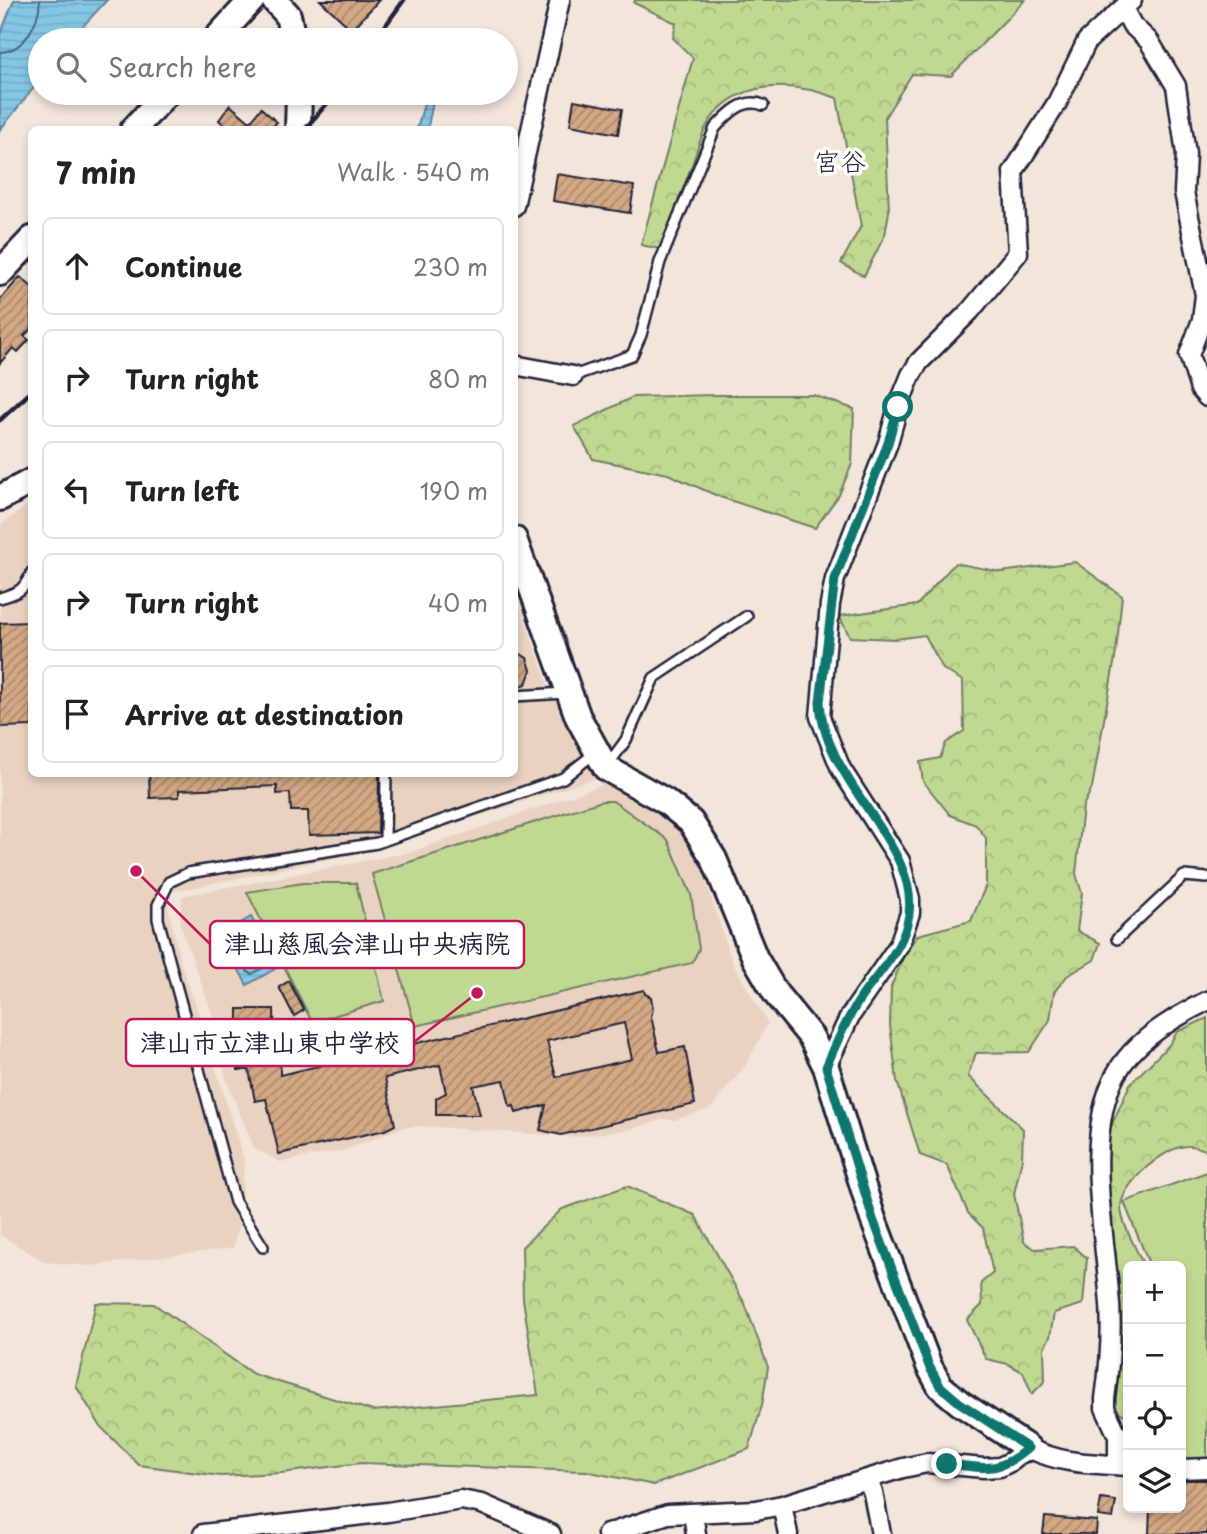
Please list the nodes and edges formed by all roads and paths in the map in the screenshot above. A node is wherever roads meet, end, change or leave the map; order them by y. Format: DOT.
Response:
graph roads {
  1 [pos="252,0"];
  2 [pos="274,0"];
  3 [pos="560,0"];
  4 [pos="1127,4"];
  5 [pos="226,28"];
  6 [pos="291,28"];
  7 [pos="156,105"];
  8 [pos="299,105"];
  9 [pos="763,105"];
  10 [pos="137,126"];
  11 [pos="298,126"];
  12 [pos="518,188"];
  13 [pos="28,243"];
  14 [pos="0,273"];
  15 [pos="518,366"];
  16 [pos="573,376"];
  17 [pos="1207,397"];
  18 [pos="28,483"];
  19 [pos="0,498"];
  20 [pos="518,550"];
  21 [pos="28,580"];
  22 [pos="0,598"];
  23 [pos="747,616"];
  24 [pos="568,692"];
  25 [pos="518,696"];
  26 [pos="601,760"];
  27 [pos="386,777"];
  28 [pos="386,840"];
  29 [pos="1207,878"];
  30 [pos="1117,939"];
  31 [pos="1207,1001"];
  32 [pos="826,1067"];
  33 [pos="263,1247"];
  34 [pos="1028,1448"];
  35 [pos="1123,1466"];
  36 [pos="1207,1468"];
  37 [pos="1186,1469"];
  38 [pos="867,1480"];
  39 [pos="782,1505"];
  40 [pos="693,1513"];
  41 [pos="518,1527"];
  42 [pos="203,1534"];
  43 [pos="551,1534"];
  44 [pos="607,1534"];
  45 [pos="695,1534"];
  46 [pos="788,1534"];
  47 [pos="881,1534"];
  1 -- 5 [label="street"];
  2 -- 6 [label="street"];
  3 -- 12 [label="street"];
  4 -- 17 [label="street"];
  4 -- 32 [label="street"];
  7 -- 10 [label="street"];
  8 -- 11 [label="street"];
  9 -- 16 [label="lane"];
  13 -- 14 [label="street"];
  15 -- 16 [label="street"];
  18 -- 19 [label="street"];
  20 -- 24 [label="street"];
  21 -- 22 [label="lane"];
  23 -- 26 [label="lane"];
  24 -- 25 [label="lane"];
  24 -- 26 [label="street"];
  26 -- 28 [label="lane"];
  26 -- 32 [label="street"];
  27 -- 28 [label="lane"];
  28 -- 33 [label="lane"];
  29 -- 30 [label="lane"];
  31 -- 35 [label="street"];
  32 -- 34 [label="street"];
  34 -- 35 [label="street"];
  34 -- 38 [label="street"];
  36 -- 37 [label="street"];
  38 -- 39 [label="street"];
  38 -- 47 [label="street"];
  39 -- 40 [label="street"];
  39 -- 46 [label="street"];
  40 -- 44 [label="street"];
  40 -- 45 [label="street"];
  41 -- 42 [label="street"];
  41 -- 43 [label="street"];
}
